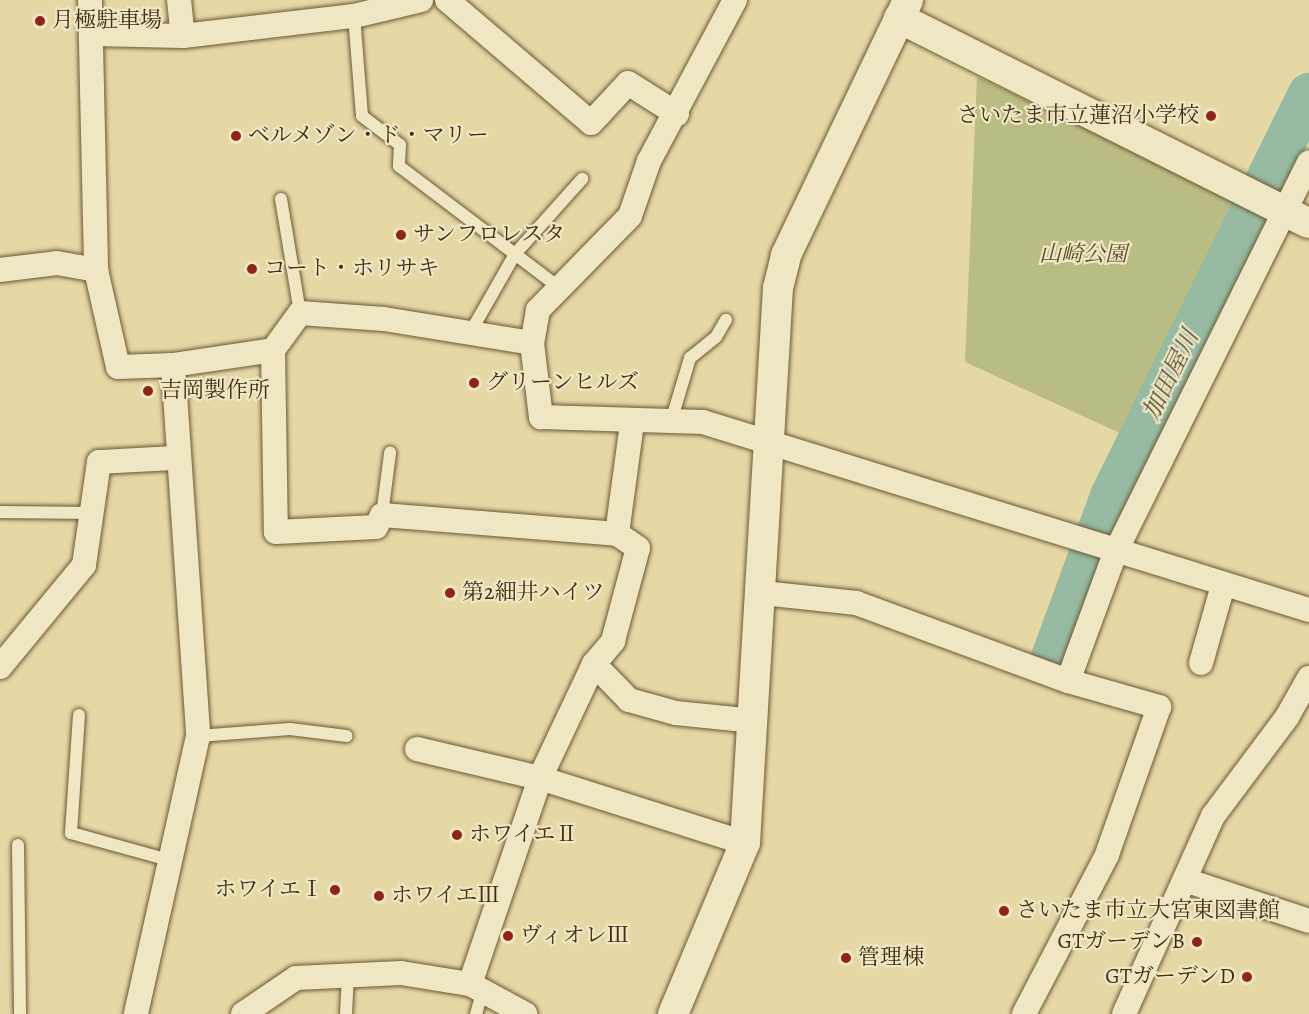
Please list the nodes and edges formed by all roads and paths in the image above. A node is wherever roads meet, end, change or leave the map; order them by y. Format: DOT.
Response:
graph roads {
  1 [pos="90,0"];
  2 [pos="179,0"];
  3 [pos="422,0"];
  4 [pos="447,0"];
  5 [pos="735,0"];
  6 [pos="904,9"];
  7 [pos="354,16"];
  8 [pos="94,34"];
  9 [pos="183,36"];
  10 [pos="677,114"];
  11 [pos="1309,162"];
  12 [pos="582,179"];
  13 [pos="281,199"];
  14 [pos="1298,218"];
  15 [pos="515,254"];
  16 [pos="0,270"];
  17 [pos="96,270"];
  18 [pos="560,288"];
  19 [pos="300,313"];
  20 [pos="726,320"];
  21 [pos="470,333"];
  22 [pos="532,343"];
  23 [pos="273,350"];
  24 [pos="173,365"];
  25 [pos="672,418"];
  26 [pos="632,423"];
  27 [pos="769,442"];
  28 [pos="390,453"];
  29 [pos="176,458"];
  30 [pos="0,512"];
  31 [pos="94,513"];
  32 [pos="382,514"];
  33 [pos="617,534"];
  34 [pos="1115,553"];
  35 [pos="1223,585"];
  36 [pos="763,593"];
  37 [pos="1309,610"];
  38 [pos="1201,663"];
  39 [pos="594,664"];
  40 [pos="0,667"];
  41 [pos="1309,678"];
  42 [pos="1068,681"];
  43 [pos="79,715"];
  44 [pos="755,721"];
  45 [pos="198,736"];
  46 [pos="347,736"];
  47 [pos="417,749"];
  48 [pos="540,778"];
  49 [pos="745,843"];
  50 [pos="18,845"];
  51 [pos="169,860"];
  52 [pos="1188,881"];
  53 [pos="1309,921"];
  54 [pos="348,974"];
  55 [pos="476,997"];
  56 [pos="20,1014"];
  57 [pos="136,1014"];
  58 [pos="243,1014"];
  59 [pos="346,1014"];
  60 [pos="525,1014"];
  61 [pos="673,1014"];
  62 [pos="1024,1014"];
  63 [pos="1124,1014"];
  1 -- 8 [label="street"];
  2 -- 9 [label="street"];
  3 -- 7 [label="street"];
  4 -- 10 [label="street"];
  5 -- 10 [label="street"];
  6 -- 14 [label="street"];
  6 -- 27 [label="street"];
  7 -- 9 [label="street"];
  7 -- 15 [label="lane"];
  8 -- 9 [label="street"];
  8 -- 17 [label="street"];
  10 -- 18 [label="street"];
  11 -- 14 [label="street"];
  12 -- 15 [label="lane"];
  13 -- 19 [label="lane"];
  14 -- 34 [label="street"];
  15 -- 18 [label="lane"];
  15 -- 21 [label="lane"];
  16 -- 17 [label="street"];
  17 -- 24 [label="street"];
  18 -- 22 [label="street"];
  19 -- 21 [label="street"];
  19 -- 23 [label="street"];
  20 -- 25 [label="lane"];
  21 -- 22 [label="street"];
  22 -- 26 [label="street"];
  23 -- 24 [label="street"];
  23 -- 32 [label="street"];
  24 -- 29 [label="street"];
  25 -- 26 [label="street"];
  25 -- 27 [label="street"];
  26 -- 33 [label="street"];
  27 -- 34 [label="street"];
  27 -- 36 [label="street"];
  28 -- 32 [label="lane"];
  29 -- 31 [label="street"];
  29 -- 45 [label="street"];
  30 -- 31 [label="lane"];
  31 -- 40 [label="street"];
  32 -- 33 [label="street"];
  33 -- 39 [label="street"];
  34 -- 35 [label="street"];
  34 -- 42 [label="street"];
  35 -- 37 [label="street"];
  35 -- 38 [label="street"];
  36 -- 42 [label="street"];
  36 -- 44 [label="street"];
  39 -- 44 [label="street"];
  39 -- 48 [label="street"];
  41 -- 52 [label="street"];
  42 -- 62 [label="street"];
  43 -- 51 [label="lane"];
  44 -- 49 [label="street"];
  45 -- 46 [label="lane"];
  45 -- 51 [label="street"];
  47 -- 48 [label="street"];
  48 -- 49 [label="street"];
  48 -- 55 [label="street"];
  49 -- 61 [label="street"];
  50 -- 56 [label="lane"];
  51 -- 57 [label="street"];
  52 -- 53 [label="street"];
  52 -- 63 [label="street"];
  54 -- 55 [label="street"];
  54 -- 58 [label="street"];
  54 -- 59 [label="lane"];
  55 -- 60 [label="street"];
}
